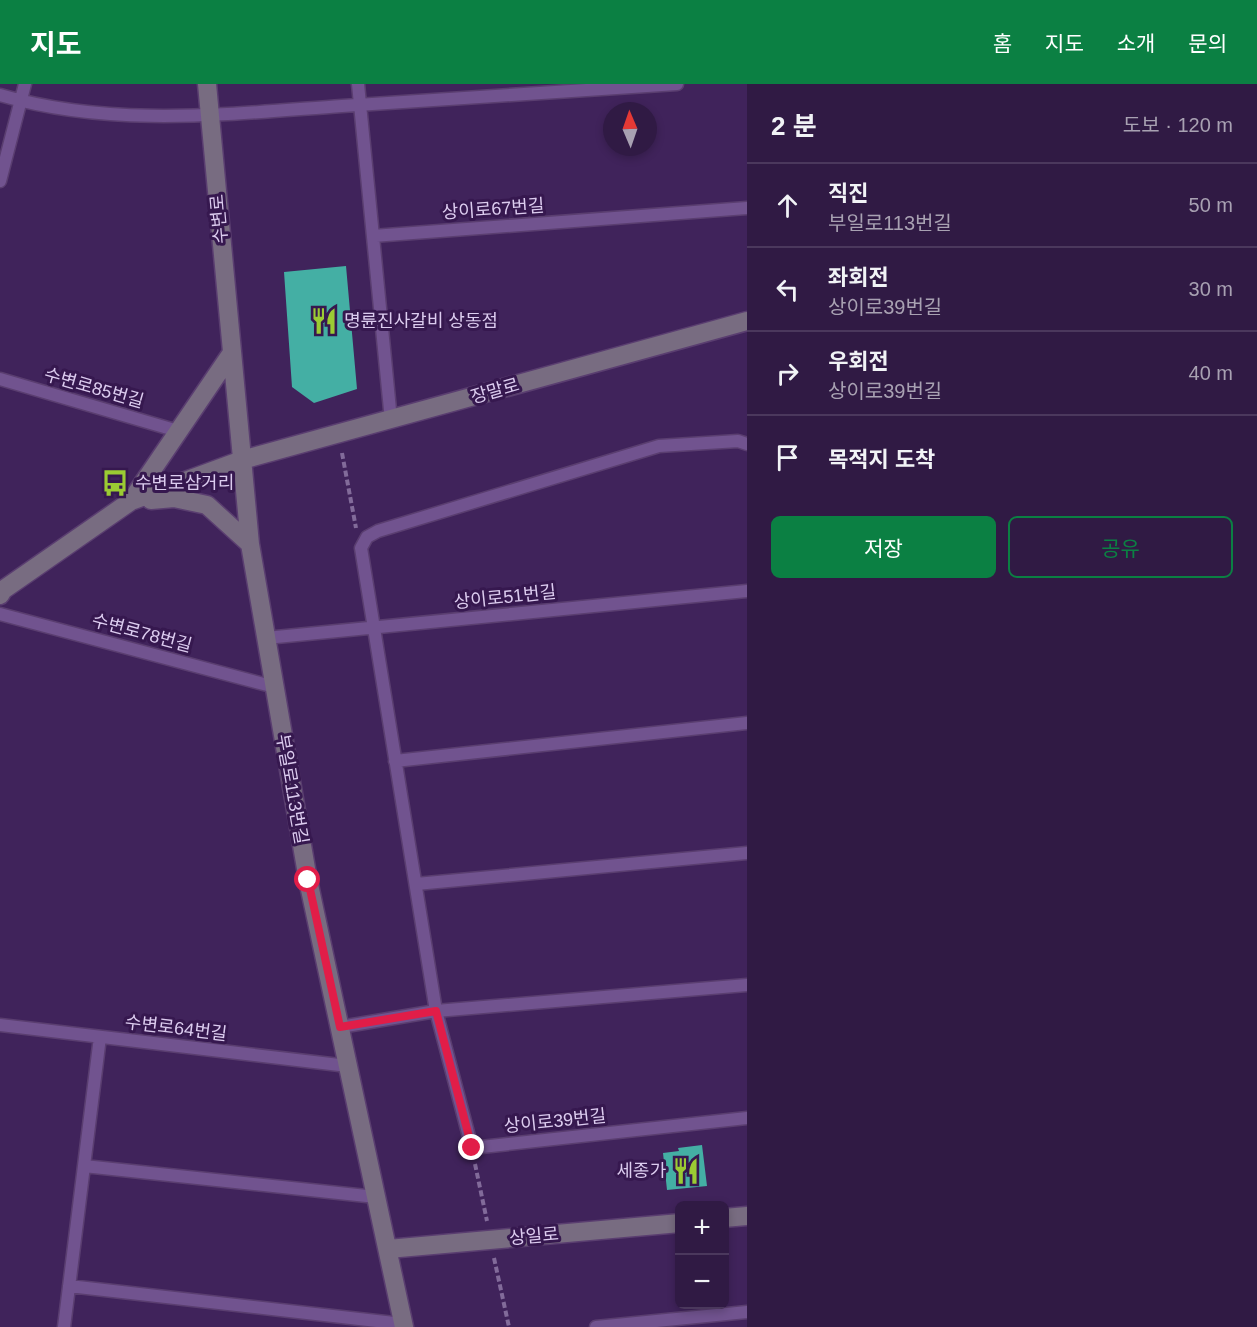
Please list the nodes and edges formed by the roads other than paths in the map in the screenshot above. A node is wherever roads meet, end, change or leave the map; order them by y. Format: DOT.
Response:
graph roads {
  1 [pos="25,84"];
  2 [pos="207,84"];
  3 [pos="358,84"];
  4 [pos="677,84"];
  5 [pos="0,95"];
  6 [pos="21,101"];
  7 [pos="360,105"];
  8 [pos="210,115"];
  9 [pos="0,181"];
  10 [pos="747,208"];
  11 [pos="373,236"];
  12 [pos="747,321"];
  13 [pos="231,354"];
  14 [pos="0,379"];
  15 [pos="391,420"];
  16 [pos="178,431"];
  17 [pos="747,444"];
  18 [pos="242,460"];
  19 [pos="131,501"];
  20 [pos="250,544"];
  21 [pos="747,591"];
  22 [pos="0,596"];
  23 [pos="0,614"];
  24 [pos="373,627"];
  25 [pos="266,638"];
  26 [pos="275,687"];
  27 [pos="747,723"];
  28 [pos="395,761"];
  29 [pos="747,853"];
  30 [pos="416,885"];
  31 [pos="747,986"];
  32 [pos="436,1011"];
  33 [pos="0,1025"];
  34 [pos="340,1027"];
  35 [pos="99,1036"];
  36 [pos="348,1066"];
  37 [pos="747,1118"];
  38 [pos="84,1166"];
  39 [pos="376,1197"];
  40 [pos="747,1216"];
  41 [pos="729,1218"];
  42 [pos="675,1222"];
  43 [pos="388,1249"];
  44 [pos="69,1286"];
  45 [pos="747,1312"];
  46 [pos="403,1325"];
  47 [pos="64,1327"];
  48 [pos="596,1327"];
  1 -- 6 [label="lane"];
  2 -- 8 [label="street, 수변로"];
  3 -- 7 [label="lane"];
  4 -- 7 [label="lane"];
  5 -- 6 [label="lane"];
  6 -- 8 [label="lane"];
  6 -- 9 [label="lane"];
  7 -- 8 [label="lane"];
  7 -- 11 [label="lane"];
  8 -- 13 [label="street, 수변로"];
  10 -- 11 [label="lane, 상이로67번길"];
  11 -- 15 [label="lane"];
  12 -- 15 [label="street, 장말로"];
  13 -- 16 [label="street"];
  13 -- 18 [label="street, 수변로"];
  14 -- 16 [label="lane, 수변로85번길"];
  15 -- 18 [label="street, 장말로"];
  16 -- 19 [label="street"];
  17 -- 24 [label="lane, 상이로39번길"];
  18 -- 19 [label="street"];
  18 -- 20 [label="street, 부일로113번길"];
  19 -- 20 [label="street"];
  19 -- 22 [label="street"];
  20 -- 25 [label="street, 부일로113번길"];
  21 -- 24 [label="lane, 상이로51번길"];
  23 -- 26 [label="lane, 수변로78번길"];
  24 -- 25 [label="lane, 상이로51번길"];
  24 -- 28 [label="lane, 상이로39번길"];
  25 -- 26 [label="street, 부일로113번길"];
  26 -- 34 [label="street, 부일로113번길"];
  27 -- 28 [label="lane"];
  28 -- 30 [label="lane, 상이로39번길"];
  29 -- 30 [label="lane"];
  30 -- 32 [label="lane, 상이로39번길"];
  31 -- 32 [label="lane"];
  32 -- 34 [label="lane"];
  32 -- 37 [label="lane, 상이로39번길"];
  33 -- 35 [label="lane, 수변로64번길"];
  34 -- 36 [label="street, 부일로113번길"];
  35 -- 36 [label="lane, 수변로64번길"];
  35 -- 38 [label="lane"];
  36 -- 39 [label="street, 부일로113번길"];
  38 -- 39 [label="lane"];
  38 -- 44 [label="lane"];
  39 -- 43 [label="street, 부일로113번길"];
  40 -- 41 [label="street"];
  42 -- 43 [label="street, 상일로"];
  43 -- 46 [label="street, 부일로113번길"];
  44 -- 46 [label="lane"];
  44 -- 47 [label="lane"];
  45 -- 48 [label="lane"];
}
